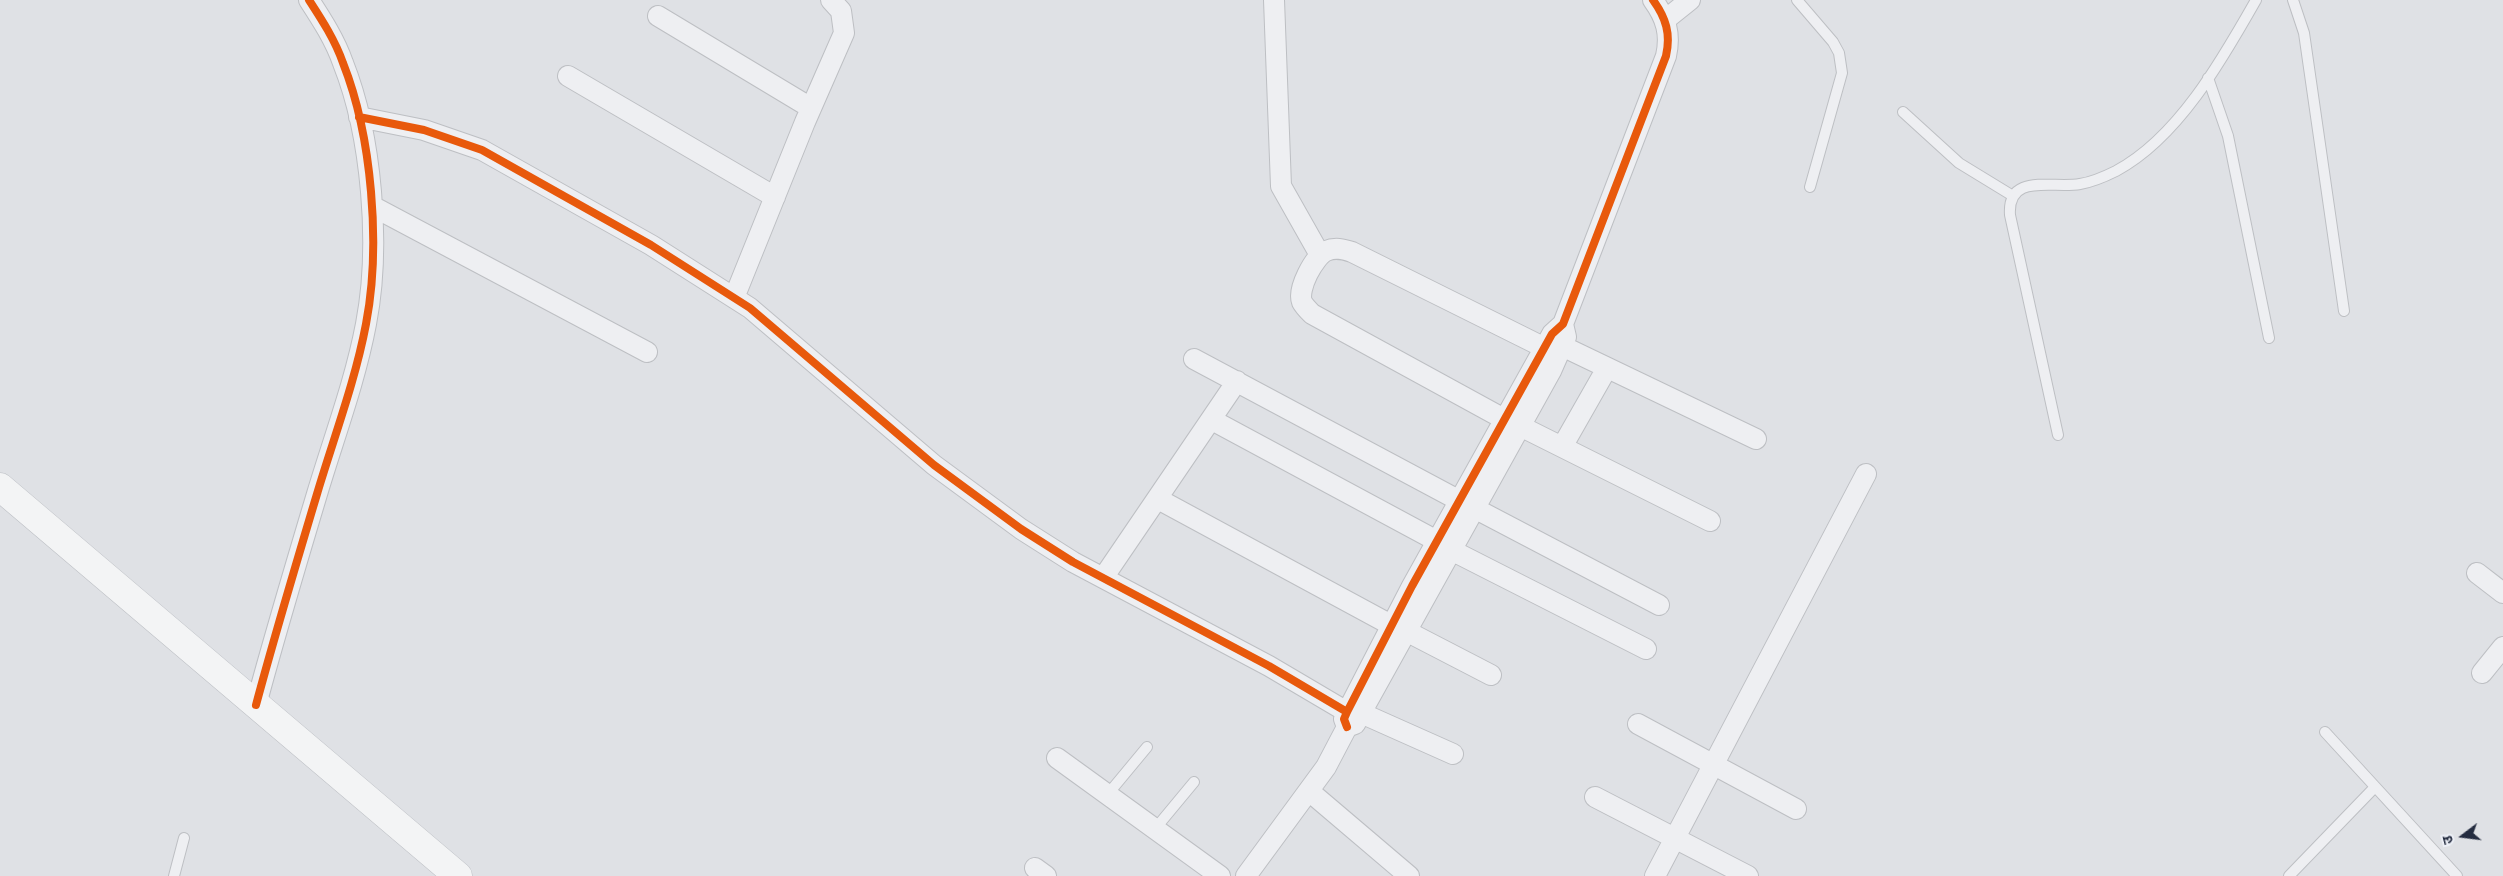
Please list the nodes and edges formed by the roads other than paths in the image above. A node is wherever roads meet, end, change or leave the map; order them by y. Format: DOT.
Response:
graph roads {
  1 [pos="308,0"];
  2 [pos="831,0"];
  3 [pos="1274,0"];
  4 [pos="1653,0"];
  5 [pos="1690,0"];
  6 [pos="1797,0"];
  7 [pos="2256,0"];
  8 [pos="2293,0"];
  9 [pos="658,16"];
  10 [pos="1665,20"];
  11 [pos="568,76"];
  12 [pos="2208,78"];
  13 [pos="811,108"];
  14 [pos="1904,112"];
  15 [pos="359,117"];
  16 [pos="1810,187"];
  17 [pos="2013,196"];
  18 [pos="775,197"];
  19 [pos="372,206"];
  20 [pos="1320,254"];
  21 [pos="734,298"];
  22 [pos="2344,311"];
  23 [pos="2269,338"];
  24 [pos="1553,347"];
  25 [pos="647,352"];
  26 [pos="1194,359"];
  27 [pos="1607,368"];
  28 [pos="1237,381"];
  29 [pos="1212,420"];
  30 [pos="1512,423"];
  31 [pos="2058,435"];
  32 [pos="1756,439"];
  33 [pos="1562,447"];
  34 [pos="1866,474"];
  35 [pos="0,487"];
  36 [pos="1158,499"];
  37 [pos="1467,504"];
  38 [pos="1710,521"];
  39 [pos="1444,546"];
  40 [pos="2477,573"];
  41 [pos="1103,578"];
  42 [pos="2503,594"];
  43 [pos="1659,605"];
  44 [pos="1399,628"];
  45 [pos="2503,647"];
  46 [pos="1646,649"];
  47 [pos="2482,673"];
  48 [pos="1491,674"];
  49 [pos="256,704"];
  50 [pos="1352,717"];
  51 [pos="1638,724"];
  52 [pos="2325,732"];
  53 [pos="1147,746"];
  54 [pos="1453,754"];
  55 [pos="1057,758"];
  56 [pos="1714,766"];
  57 [pos="1194,782"];
  58 [pos="2375,787"];
  59 [pos="1309,791"];
  60 [pos="1108,794"];
  61 [pos="1595,797"];
  62 [pos="1796,809"];
  63 [pos="1155,829"];
  64 [pos="184,838"];
  65 [pos="1675,840"];
  66 [pos="174,876"];
  67 [pos="458,876"];
  68 [pos="1220,876"];
  69 [pos="1246,876"];
  70 [pos="1409,876"];
  71 [pos="1655,876"];
  72 [pos="1748,876"];
  73 [pos="2289,876"];
  74 [pos="2457,876"];
  1 -- 15 [label="street"];
  2 -- 13 [label="street"];
  3 -- 20 [label="street"];
  4 -- 10 [label="street"];
  5 -- 10 [label="street"];
  6 -- 16 [label="lane"];
  7 -- 12 [label="lane"];
  8 -- 22 [label="lane"];
  9 -- 13 [label="street"];
  10 -- 24 [label="street"];
  11 -- 18 [label="street"];
  12 -- 17 [label="lane"];
  12 -- 23 [label="lane"];
  13 -- 18 [label="street"];
  14 -- 17 [label="lane"];
  15 -- 19 [label="street"];
  15 -- 21 [label="street"];
  17 -- 31 [label="lane"];
  18 -- 21 [label="street"];
  19 -- 25 [label="street"];
  19 -- 49 [label="street"];
  20 -- 24 [label="street"];
  20 -- 30 [label="street"];
  21 -- 41 [label="street"];
  24 -- 27 [label="street"];
  24 -- 30 [label="street"];
  26 -- 28 [label="street"];
  27 -- 32 [label="street"];
  27 -- 33 [label="street"];
  28 -- 29 [label="street"];
  28 -- 37 [label="street"];
  29 -- 36 [label="street"];
  29 -- 39 [label="street"];
  30 -- 33 [label="street"];
  30 -- 37 [label="street"];
  33 -- 38 [label="street"];
  34 -- 56 [label="street"];
  35 -- 49 [label="main road"];
  36 -- 41 [label="street"];
  36 -- 44 [label="street"];
  37 -- 39 [label="street"];
  37 -- 43 [label="street"];
  39 -- 44 [label="street"];
  39 -- 46 [label="street"];
  40 -- 42 [label="street"];
  41 -- 50 [label="street"];
  44 -- 48 [label="street"];
  44 -- 50 [label="street"];
  45 -- 47 [label="street"];
  49 -- 67 [label="main road"];
  50 -- 54 [label="street"];
  50 -- 59 [label="street"];
  51 -- 56 [label="street"];
  52 -- 58 [label="lane"];
  53 -- 60 [label="lane"];
  55 -- 60 [label="street"];
  56 -- 62 [label="street"];
  56 -- 65 [label="street"];
  57 -- 63 [label="lane"];
  58 -- 73 [label="lane"];
  58 -- 74 [label="lane"];
  59 -- 69 [label="street"];
  59 -- 70 [label="street"];
  60 -- 63 [label="street"];
  61 -- 65 [label="street"];
  63 -- 68 [label="street"];
  64 -- 66 [label="lane"];
  65 -- 71 [label="street"];
  65 -- 72 [label="street"];
}
